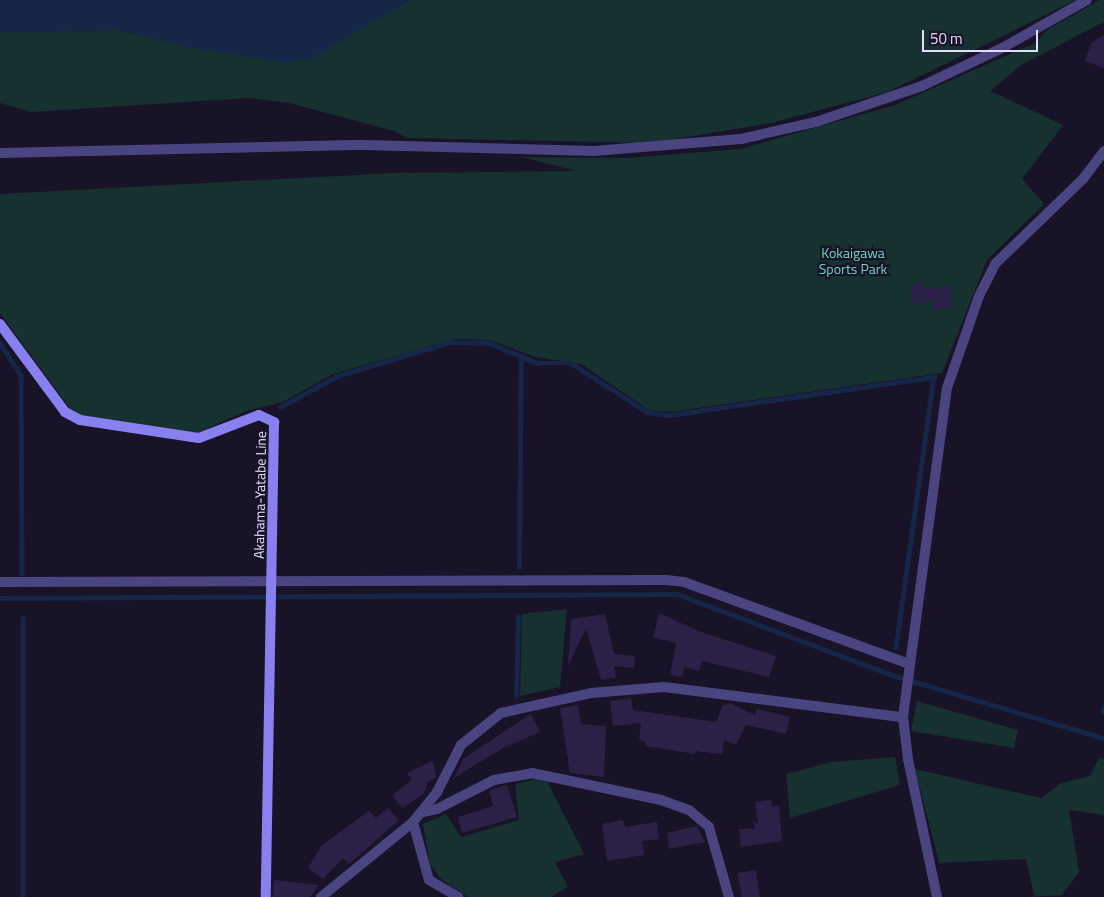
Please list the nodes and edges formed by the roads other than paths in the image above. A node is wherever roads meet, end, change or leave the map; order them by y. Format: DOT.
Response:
graph roads {
  1 [pos="1087,0"];
  2 [pos="1104,151"];
  3 [pos="0,153"];
  4 [pos="0,324"];
  5 [pos="0,582"];
  6 [pos="272,585"];
  7 [pos="908,668"];
  8 [pos="903,717"];
  9 [pos="423,812"];
  10 [pos="413,822"];
  11 [pos="266,897"];
  12 [pos="322,897"];
  13 [pos="458,897"];
  14 [pos="729,897"];
  15 [pos="937,897"];
  1 -- 3 [label="street"];
  2 -- 7 [label="street"];
  4 -- 6 [label="main road, Akahama-Yatabe Line"];
  5 -- 6 [label="street"];
  6 -- 7 [label="street"];
  6 -- 11 [label="main road, Akahama-Yatabe Line"];
  7 -- 8 [label="street"];
  8 -- 9 [label="street"];
  8 -- 15 [label="street"];
  9 -- 10 [label="street"];
  9 -- 14 [label="street"];
  10 -- 12 [label="street"];
  10 -- 13 [label="street"];
}
